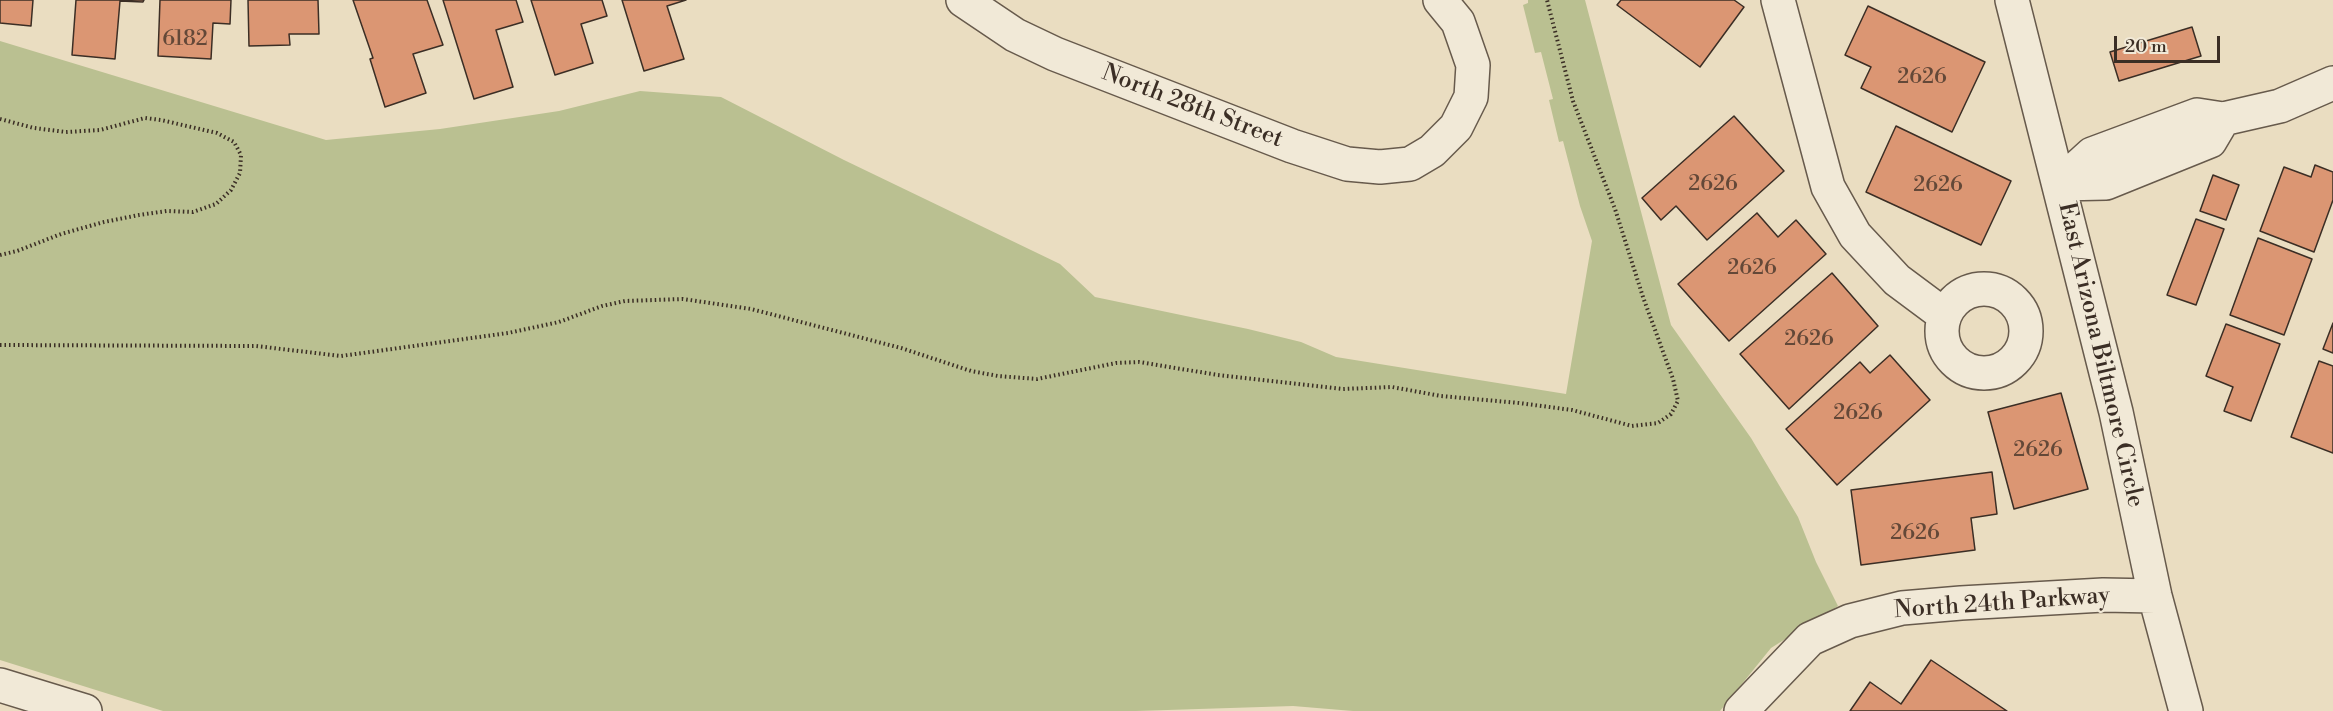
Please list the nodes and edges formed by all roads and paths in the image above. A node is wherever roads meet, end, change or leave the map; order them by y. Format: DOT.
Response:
graph roads {
  1 [pos="963,0"];
  2 [pos="1440,0"];
  3 [pos="1547,0"];
  4 [pos="1778,0"];
  5 [pos="2012,0"];
  6 [pos="2333,83"];
  7 [pos="0,119"];
  8 [pos="2059,184"];
  9 [pos="0,255"];
  10 [pos="1944,315"];
  11 [pos="0,345"];
  12 [pos="2155,596"];
  13 [pos="0,685"];
  14 [pos="85,711"];
  15 [pos="1740,711"];
  16 [pos="2186,711"];
  1 -- 2 [label="street, North 28th Street"];
  3 -- 11 [label="path"];
  4 -- 10 [label="street"];
  5 -- 8 [label="street, East Arizona Biltmore Circle"];
  6 -- 8 [label="street"];
  7 -- 9 [label="path"];
  8 -- 12 [label="street, East Arizona Biltmore Circle"];
  12 -- 15 [label="street, North 24th Parkway"];
  12 -- 16 [label="street, East Arizona Biltmore Circle"];
  13 -- 14 [label="street"];
}
